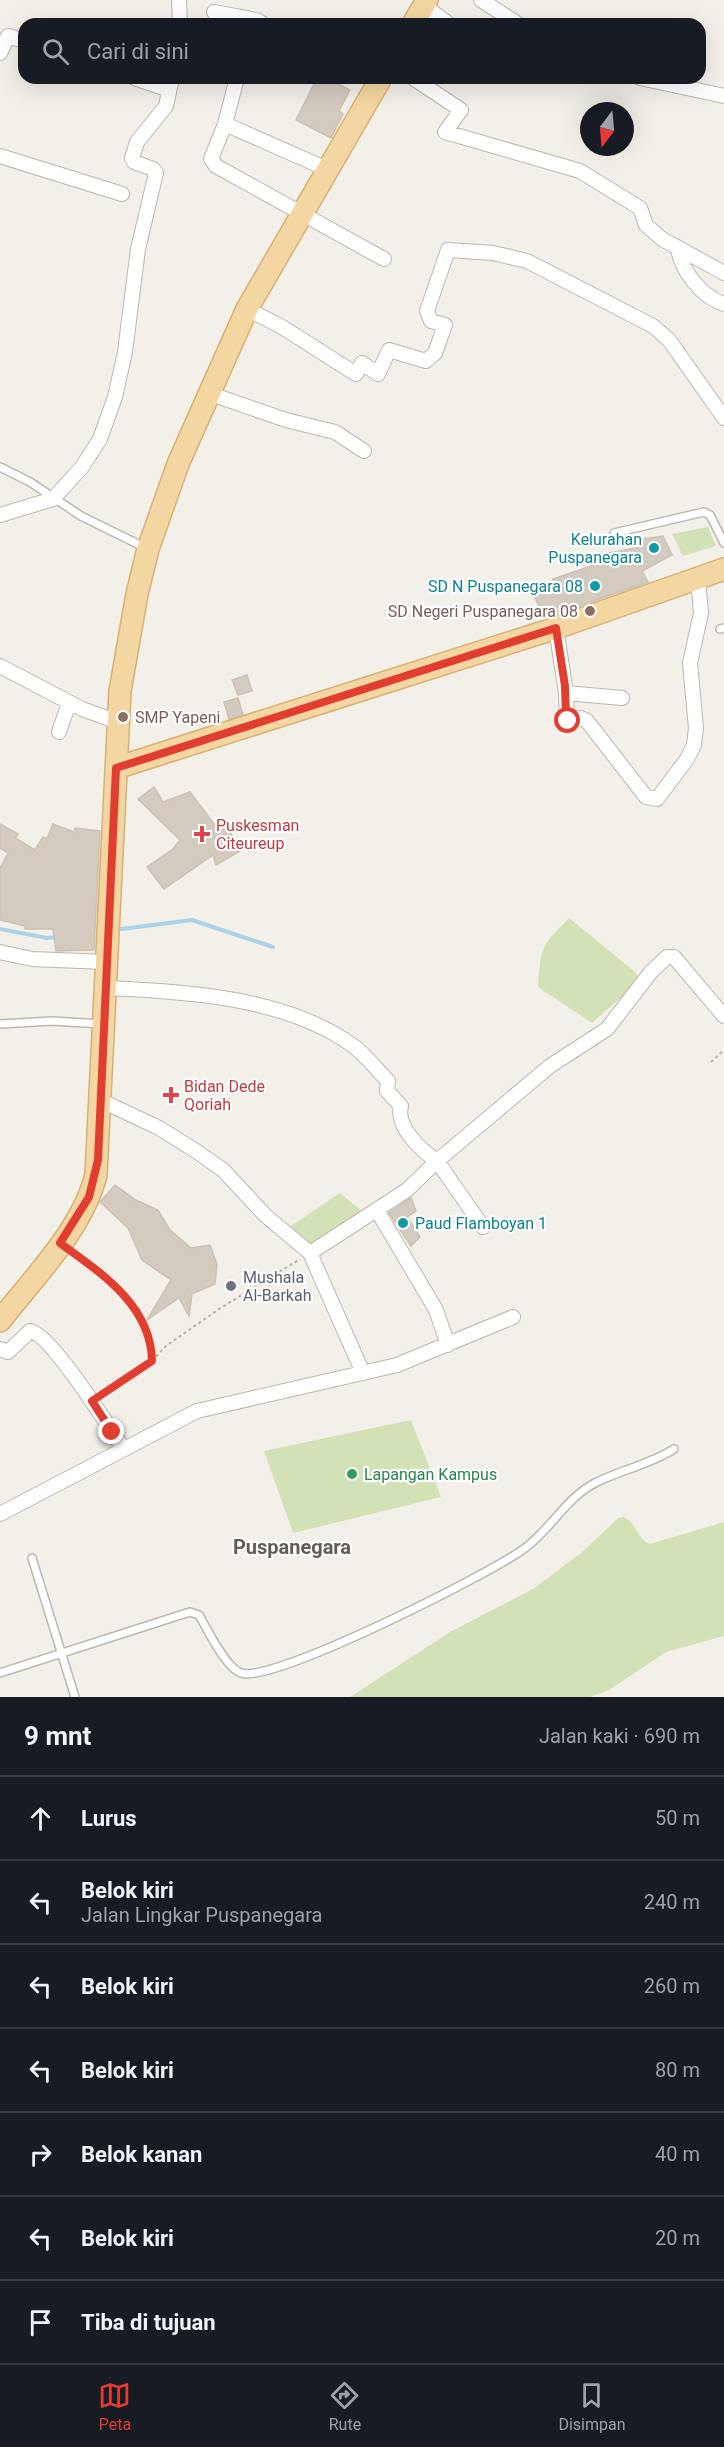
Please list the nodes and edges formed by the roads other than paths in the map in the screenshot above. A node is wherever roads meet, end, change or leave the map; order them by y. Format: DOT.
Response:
graph roads {
  1 [pos="179,0"];
  2 [pos="481,0"];
  3 [pos="425,3"];
  4 [pos="214,12"];
  5 [pos="180,18"];
  6 [pos="246,18"];
  7 [pos="416,18"];
  8 [pos="442,18"];
  9 [pos="509,18"];
  10 [pos="18,39"];
  11 [pos="0,53"];
  12 [pos="171,84"];
  13 [pos="235,84"];
  14 [pos="377,84"];
  15 [pos="422,84"];
  16 [pos="668,84"];
  17 [pos="724,96"];
  18 [pos="225,124"];
  19 [pos="0,156"];
  20 [pos="327,169"];
  21 [pos="122,194"];
  22 [pos="301,214"];
  23 [pos="678,248"];
  24 [pos="384,259"];
  25 [pos="724,273"];
  26 [pos="724,304"];
  27 [pos="247,309"];
  28 [pos="208,393"];
  29 [pos="724,418"];
  30 [pos="364,451"];
  31 [pos="0,468"];
  32 [pos="54,499"];
  33 [pos="0,515"];
  34 [pos="614,533"];
  35 [pos="724,543"];
  36 [pos="148,549"];
  37 [pos="724,567"];
  38 [pos="698,579"];
  39 [pos="556,628"];
  40 [pos="0,666"];
  41 [pos="566,693"];
  42 [pos="622,698"];
  43 [pos="69,703"];
  44 [pos="118,722"];
  45 [pos="59,732"];
  46 [pos="116,768"];
  47 [pos="0,952"];
  48 [pos="106,957"];
  49 [pos="104,988"];
  50 [pos="724,1016"];
  51 [pos="0,1024"];
  52 [pos="104,1024"];
  53 [pos="100,1100"];
  54 [pos="437,1161"];
  55 [pos="378,1212"];
  56 [pos="483,1227"];
  57 [pos="310,1253"];
  58 [pos="513,1317"];
  59 [pos="0,1321"];
  60 [pos="448,1346"];
  61 [pos="0,1349"];
  62 [pos="363,1373"];
  63 [pos="123,1448"];
  64 [pos="674,1449"];
  65 [pos="0,1514"];
  66 [pos="32,1558"];
  67 [pos="62,1653"];
  68 [pos="0,1673"];
  69 [pos="75,1697"];
  1 -- 5 [label="street"];
  2 -- 9 [label="street"];
  3 -- 7 [label="main road"];
  3 -- 8 [label="street"];
  4 -- 6 [label="street"];
  10 -- 11 [label="street"];
  12 -- 32 [label="street"];
  13 -- 18 [label="street"];
  14 -- 20 [label="main road"];
  15 -- 23 [label="street"];
  16 -- 17 [label="street"];
  18 -- 20 [label="street"];
  18 -- 22 [label="street"];
  19 -- 21 [label="street"];
  20 -- 22 [label="main road"];
  22 -- 24 [label="street"];
  22 -- 27 [label="main road"];
  23 -- 25 [label="street"];
  23 -- 26 [label="street"];
  27 -- 28 [label="main road"];
  27 -- 29 [label="street"];
  28 -- 30 [label="street"];
  28 -- 36 [label="main road"];
  31 -- 32 [label="lane"];
  32 -- 33 [label="street"];
  32 -- 36 [label="lane"];
  34 -- 35 [label="lane"];
  36 -- 44 [label="main road"];
  37 -- 38 [label="main road"];
  38 -- 39 [label="main road"];
  38 -- 41 [label="street"];
  39 -- 41 [label="street"];
  39 -- 46 [label="main road"];
  40 -- 43 [label="street"];
  41 -- 42 [label="street"];
  43 -- 44 [label="street"];
  43 -- 45 [label="street"];
  44 -- 46 [label="main road"];
  46 -- 48 [label="main road"];
  47 -- 48 [label="street"];
  48 -- 49 [label="main road"];
  49 -- 52 [label="main road"];
  49 -- 54 [label="street"];
  50 -- 54 [label="street"];
  51 -- 52 [label="lane"];
  52 -- 53 [label="main road"];
  53 -- 57 [label="street"];
  53 -- 59 [label="main road"];
  54 -- 55 [label="street"];
  54 -- 56 [label="street"];
  55 -- 57 [label="street"];
  55 -- 60 [label="street"];
  57 -- 62 [label="street"];
  58 -- 60 [label="street"];
  60 -- 62 [label="street"];
  61 -- 63 [label="street"];
  62 -- 63 [label="street"];
  63 -- 65 [label="street"];
  64 -- 67 [label="lane"];
  66 -- 67 [label="lane"];
  67 -- 68 [label="lane"];
  67 -- 69 [label="lane"];
}
